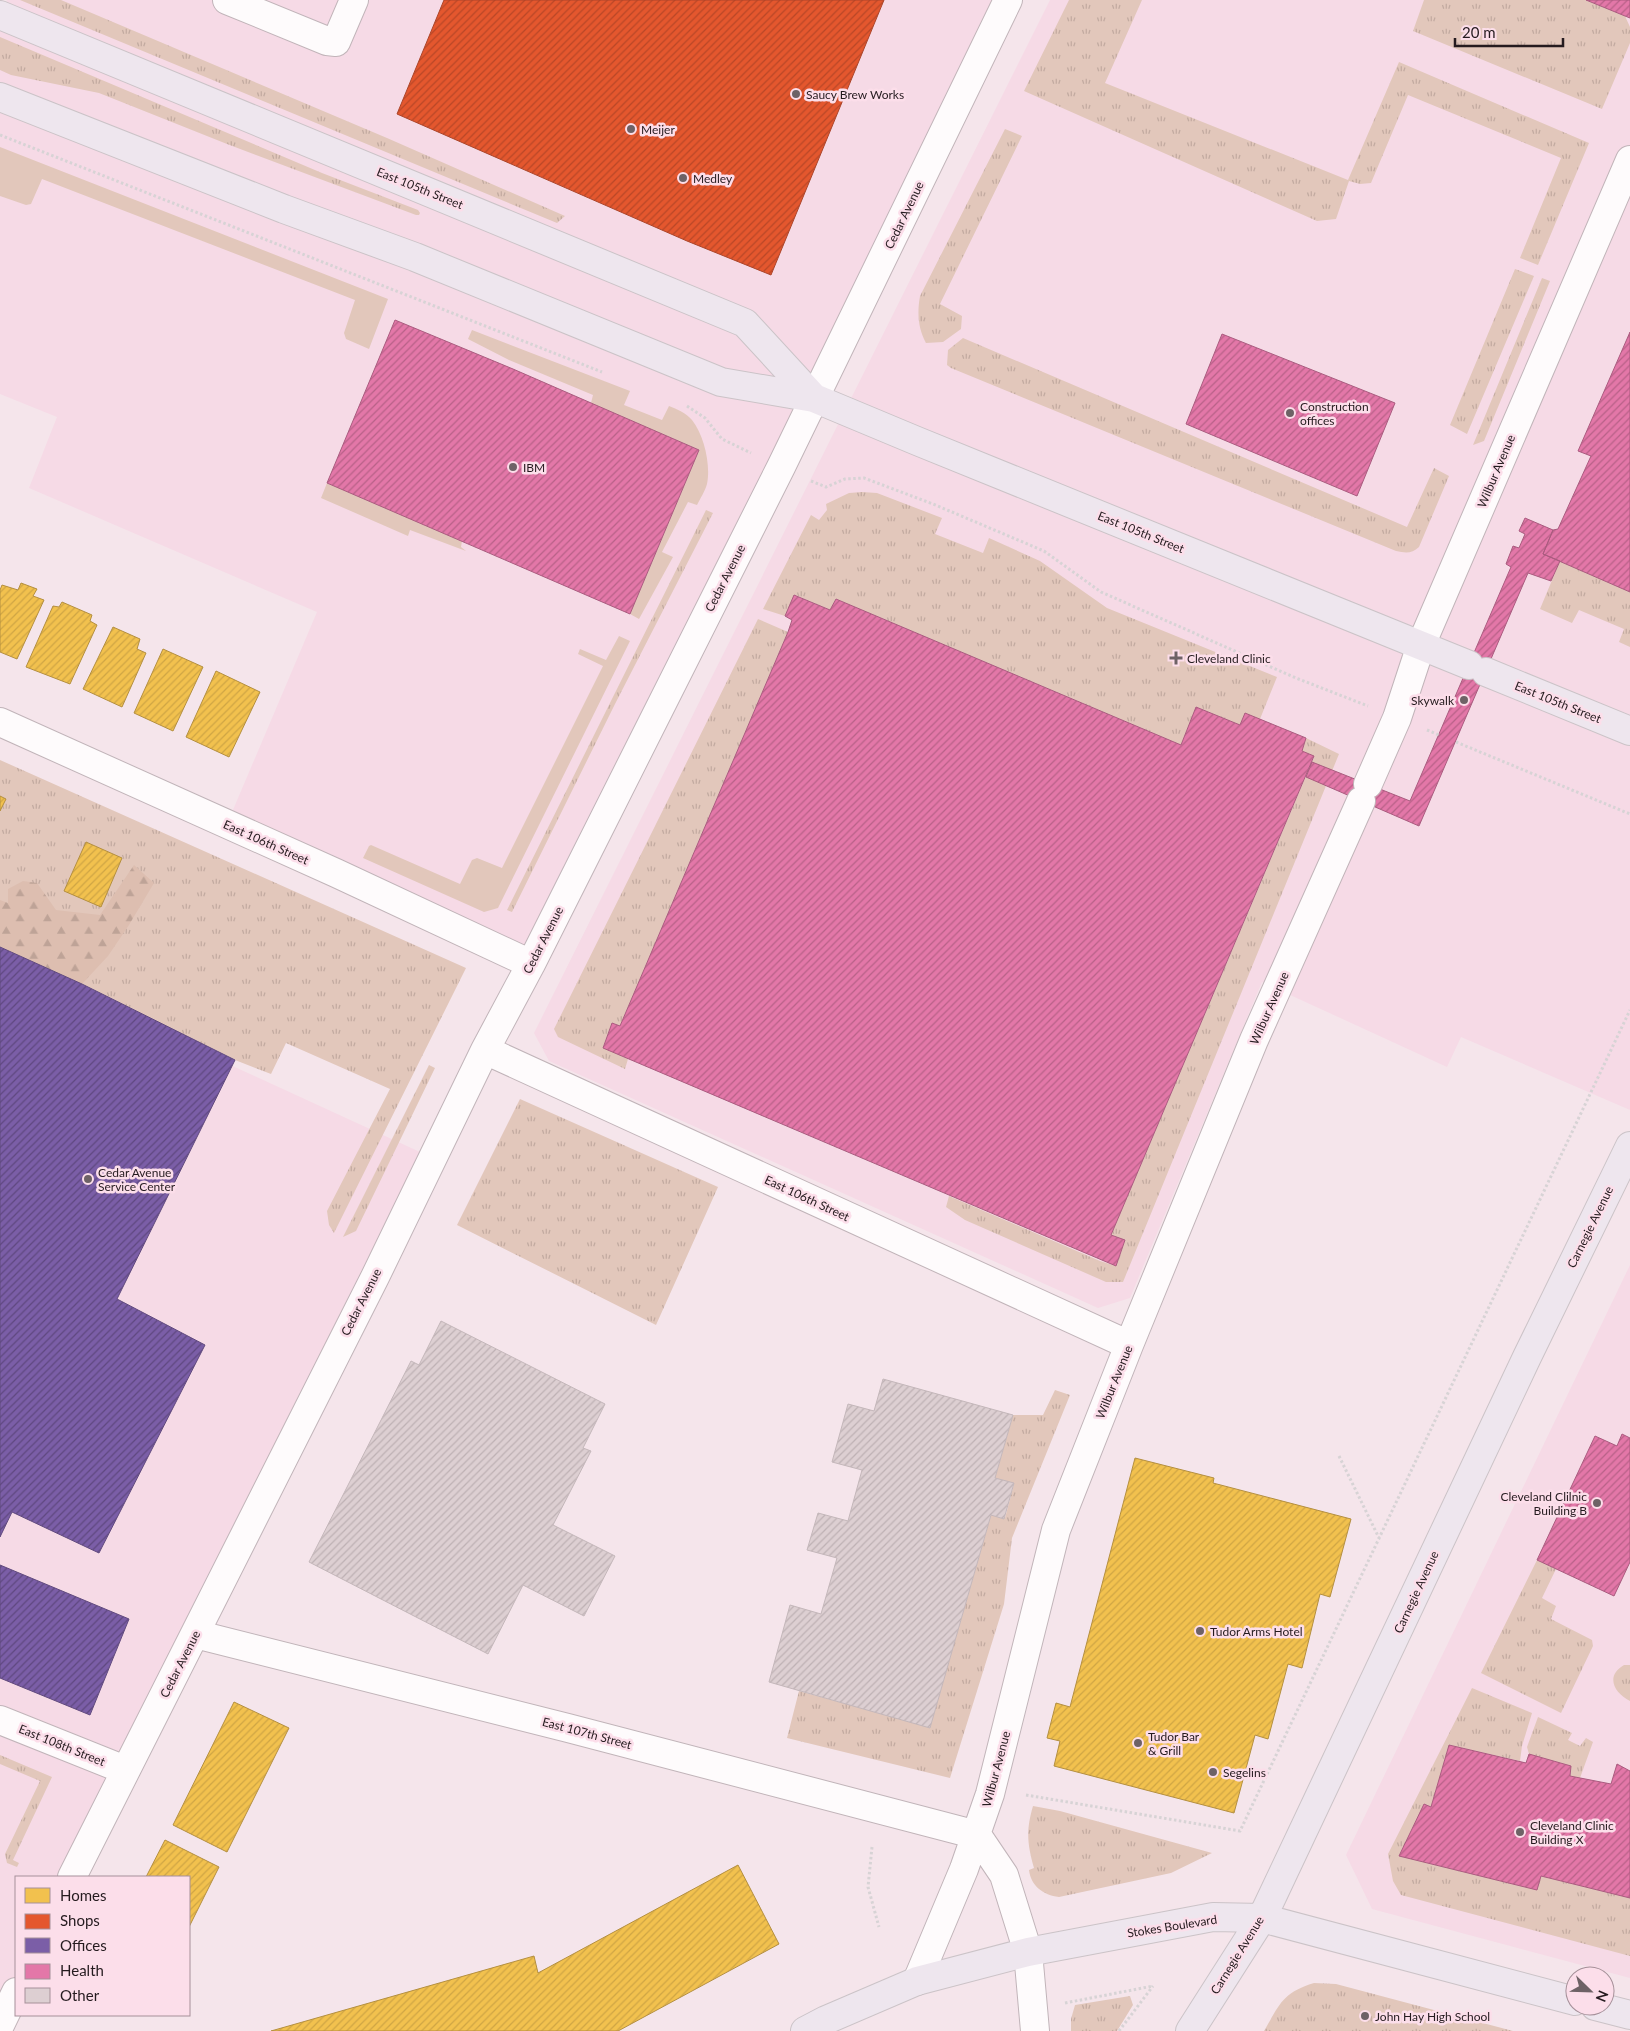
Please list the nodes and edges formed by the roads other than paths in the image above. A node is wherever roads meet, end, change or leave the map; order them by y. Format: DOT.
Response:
graph roads {
  1 [pos="7,0"];
  2 [pos="227,0"];
  3 [pos="354,0"];
  4 [pos="1008,0"];
  5 [pos="0,15"];
  6 [pos="0,96"];
  7 [pos="1630,160"];
  8 [pos="814,398"];
  9 [pos="1421,645"];
  10 [pos="0,722"];
  11 [pos="1630,731"];
  12 [pos="531,964"];
  13 [pos="485,1050"];
  14 [pos="1630,1146"];
  15 [pos="1129,1345"];
  16 [pos="195,1634"];
  17 [pos="0,1720"];
  18 [pos="125,1770"];
  19 [pos="977,1835"];
  20 [pos="72,1876"];
  21 [pos="1262,1918"];
  22 [pos="1028,1952"];
  23 [pos="917,1981"];
  24 [pos="15,1994"];
  25 [pos="1565,1998"];
  26 [pos="1615,2011"];
  27 [pos="1630,2015"];
  28 [pos="0,2025"];
  29 [pos="805,2031"];
  30 [pos="1035,2031"];
  31 [pos="1190,2031"];
  1 -- 5 [label="street"];
  2 -- 3 [label="street"];
  4 -- 8 [label="street, Cedar Avenue"];
  5 -- 8 [label="main road, East 105th Street"];
  6 -- 8 [label="main road, East 105th Street"];
  7 -- 9 [label="street, Wilbur Avenue"];
  8 -- 9 [label="main road, East 105th Street"];
  8 -- 12 [label="street, Cedar Avenue"];
  9 -- 11 [label="main road, East 105th Street"];
  9 -- 15 [label="street, Wilbur Avenue"];
  10 -- 12 [label="street, East 106th Street"];
  12 -- 13 [label="street, Cedar Avenue"];
  13 -- 15 [label="street, East 106th Street"];
  13 -- 16 [label="street, Cedar Avenue"];
  14 -- 21 [label="main road, Carnegie Avenue"];
  15 -- 19 [label="street, Wilbur Avenue"];
  16 -- 18 [label="street, Cedar Avenue"];
  16 -- 19 [label="street, East 107th Street"];
  17 -- 18 [label="street, East 108th Street"];
  18 -- 20 [label="street, Cedar Avenue"];
  19 -- 22 [label="street"];
  19 -- 23 [label="street, Wilbur Avenue"];
  21 -- 22 [label="main road, Stokes Boulevard"];
  21 -- 25 [label="main road, Stokes Boulevard"];
  21 -- 31 [label="main road, Carnegie Avenue"];
  22 -- 23 [label="main road, Stokes Boulevard"];
  22 -- 30 [label="street"];
  23 -- 29 [label="main road, Stokes Boulevard"];
  24 -- 28 [label="street"];
  26 -- 27 [label="main road"];
}
